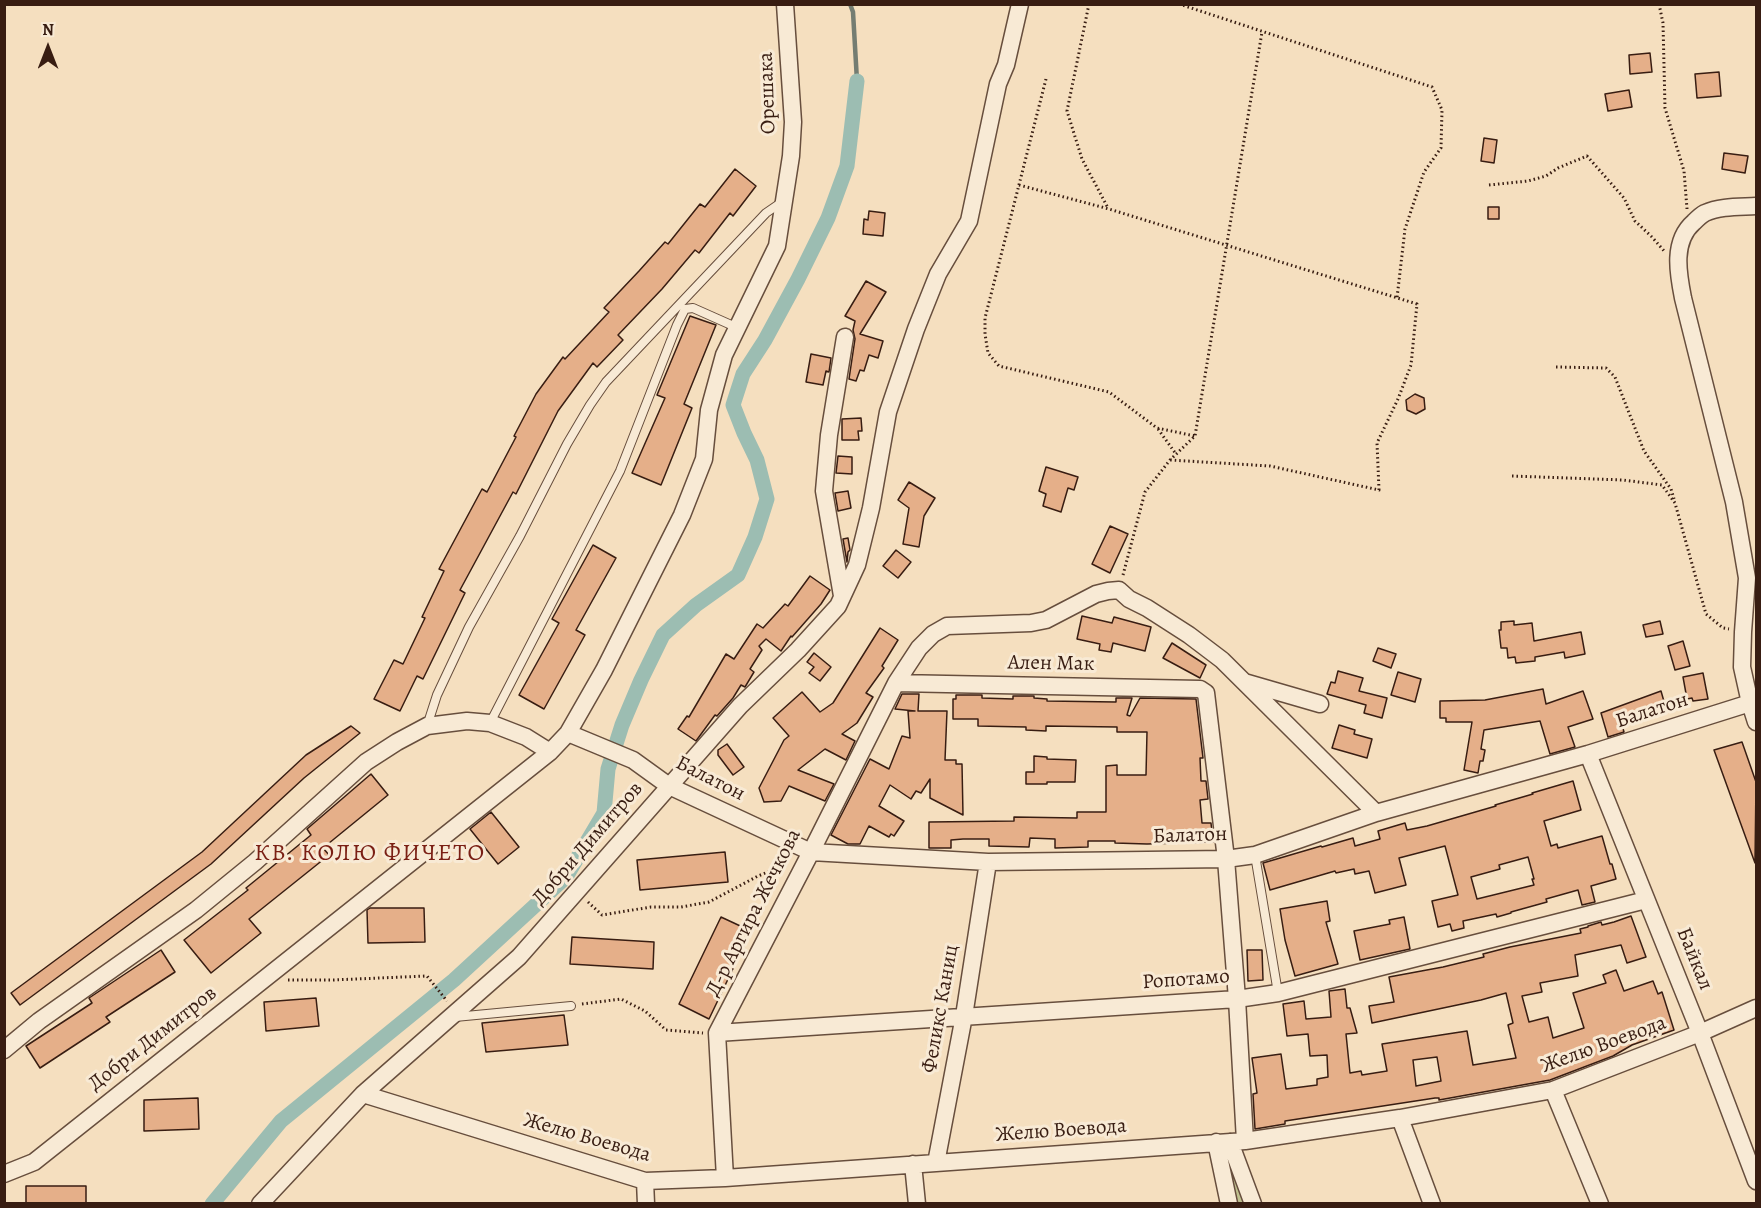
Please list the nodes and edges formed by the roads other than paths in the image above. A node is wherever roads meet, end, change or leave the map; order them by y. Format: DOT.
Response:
graph roads {
  1 [pos="785,4"];
  2 [pos="1020,4"];
  3 [pos="785,200"];
  4 [pos="1756,206"];
  5 [pos="738,328"];
  6 [pos="845,337"];
  7 [pos="842,596"];
  8 [pos="1244,682"];
  9 [pos="896,683"];
  10 [pos="1750,703"];
  11 [pos="1320,704"];
  12 [pos="1756,722"];
  13 [pos="490,723"];
  14 [pos="427,726"];
  15 [pos="568,733"];
  16 [pos="550,752"];
  17 [pos="1588,754"];
  18 [pos="669,786"];
  19 [pos="1376,813"];
  20 [pos="812,852"];
  21 [pos="1255,855"];
  22 [pos="1226,859"];
  23 [pos="988,862"];
  24 [pos="1646,900"];
  25 [pos="1278,993"];
  26 [pos="1237,999"];
  27 [pos="571,1006"];
  28 [pos="1756,1008"];
  29 [pos="449,1011"];
  30 [pos="964,1016"];
  31 [pos="717,1033"];
  32 [pos="1700,1033"];
  33 [pos="4,1050"];
  34 [pos="1553,1090"];
  35 [pos="363,1094"];
  36 [pos="1400,1118"];
  37 [pos="1230,1142"];
  38 [pos="936,1163"];
  39 [pos="913,1164"];
  40 [pos="5,1174"];
  41 [pos="726,1178"];
  42 [pos="645,1181"];
  43 [pos="1756,1181"];
  44 [pos="260,1203"];
  45 [pos="646,1203"];
  46 [pos="916,1203"];
  47 [pos="1228,1203"];
  48 [pos="1253,1203"];
  49 [pos="1432,1203"];
  50 [pos="1600,1203"];
  1 -- 3 [label="street, Орешака"];
  2 -- 7 [label="street, Добри Димитров"];
  3 -- 5 [label="street, Орешака"];
  3 -- 14 [label="lane"];
  4 -- 10 [label="street"];
  5 -- 13 [label="lane"];
  5 -- 15 [label="street, Добри Димитров"];
  6 -- 7 [label="street"];
  7 -- 18 [label="street, Добри Димитров"];
  8 -- 9 [label="street, Д-р Аргира Жечкова"];
  8 -- 11 [label="street"];
  8 -- 19 [label="street"];
  9 -- 20 [label="street, Д-р Аргира Жечкова"];
  9 -- 22 [label="street, Ален Мак"];
  10 -- 12 [label="street"];
  10 -- 17 [label="street, Балатон"];
  13 -- 14 [label="street"];
  13 -- 16 [label="street"];
  14 -- 33 [label="street"];
  15 -- 16 [label="street, Добри Димитров"];
  15 -- 18 [label="street, Балатон"];
  16 -- 40 [label="street, Добри Димитров"];
  17 -- 19 [label="street, Балатон"];
  17 -- 24 [label="street, Байкал"];
  18 -- 20 [label="street, Балатон"];
  18 -- 29 [label="street, Добри Димитров"];
  19 -- 21 [label="street, Балатон"];
  20 -- 23 [label="street, Балатон"];
  20 -- 31 [label="street, Д-р Аргира Жечкова"];
  21 -- 22 [label="street, Балатон"];
  21 -- 25 [label="lane"];
  22 -- 23 [label="street, Балатон"];
  22 -- 26 [label="street"];
  23 -- 30 [label="street, Феликс Каниц"];
  24 -- 25 [label="street, Ропотамо"];
  24 -- 32 [label="street, Байкал"];
  25 -- 26 [label="street, Ропотамо"];
  26 -- 30 [label="street, Ропотамо"];
  26 -- 37 [label="street"];
  27 -- 29 [label="lane"];
  28 -- 32 [label="street, Желю Воевода"];
  29 -- 35 [label="street, Добри Димитров"];
  30 -- 31 [label="street, Ропотамо"];
  30 -- 38 [label="street, Феликс Каниц"];
  31 -- 41 [label="street"];
  32 -- 34 [label="street, Желю Воевода"];
  32 -- 43 [label="street, Байкал"];
  34 -- 36 [label="street, Желю Воевода"];
  34 -- 50 [label="street"];
  35 -- 42 [label="street, Желю Воевода"];
  35 -- 44 [label="street, Добри Димитров"];
  36 -- 37 [label="street, Желю Воевода"];
  36 -- 49 [label="street"];
  37 -- 38 [label="street, Желю Воевода"];
  37 -- 47 [label="street"];
  37 -- 48 [label="street"];
  38 -- 39 [label="street, Желю Воевода"];
  39 -- 41 [label="street, Желю Воевода"];
  39 -- 46 [label="street"];
  41 -- 42 [label="street, Желю Воевода"];
  42 -- 45 [label="street"];
}
